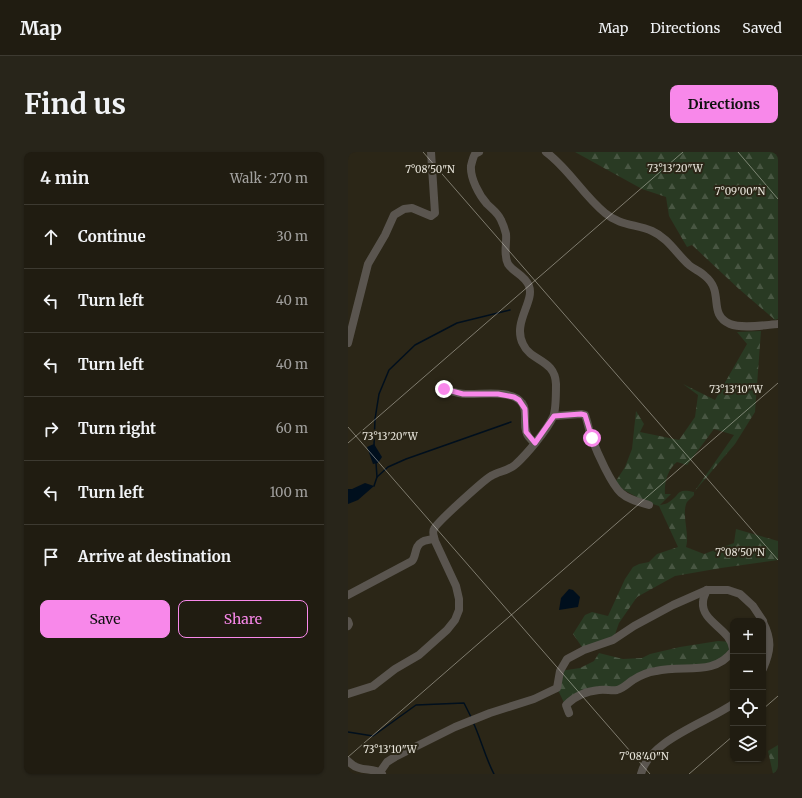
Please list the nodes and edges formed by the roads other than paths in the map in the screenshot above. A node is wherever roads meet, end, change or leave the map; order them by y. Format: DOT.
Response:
graph roads {
  1 [pos="431,152"];
  2 [pos="479,152"];
  3 [pos="545,152"];
  4 [pos="778,324"];
  5 [pos="348,343"];
  6 [pos="444,389"];
  7 [pos="554,416"];
  8 [pos="535,443"];
  9 [pos="649,505"];
  10 [pos="434,538"];
  11 [pos="707,590"];
  12 [pos="348,595"];
  13 [pos="761,618"];
  14 [pos="348,621"];
  15 [pos="348,626"];
  16 [pos="766,629"];
  17 [pos="730,639"];
  18 [pos="730,654"];
  19 [pos="766,661"];
  20 [pos="348,694"];
  21 [pos="730,706"];
  22 [pos="569,713"];
  23 [pos="348,761"];
  24 [pos="381,773"];
  25 [pos="641,774"];
  1 -- 5 [label="street"];
  2 -- 7 [label="street"];
  3 -- 4 [label="street"];
  6 -- 8 [label="street"];
  7 -- 8 [label="street"];
  7 -- 9 [label="street"];
  8 -- 10 [label="street"];
  10 -- 12 [label="street"];
  10 -- 20 [label="street"];
  11 -- 13 [label="street"];
  11 -- 17 [label="street"];
  11 -- 24 [label="street"];
  14 -- 15 [label="street"];
  16 -- 19 [label="street"];
  18 -- 22 [label="street"];
  21 -- 25 [label="street"];
  23 -- 24 [label="street"];
}
